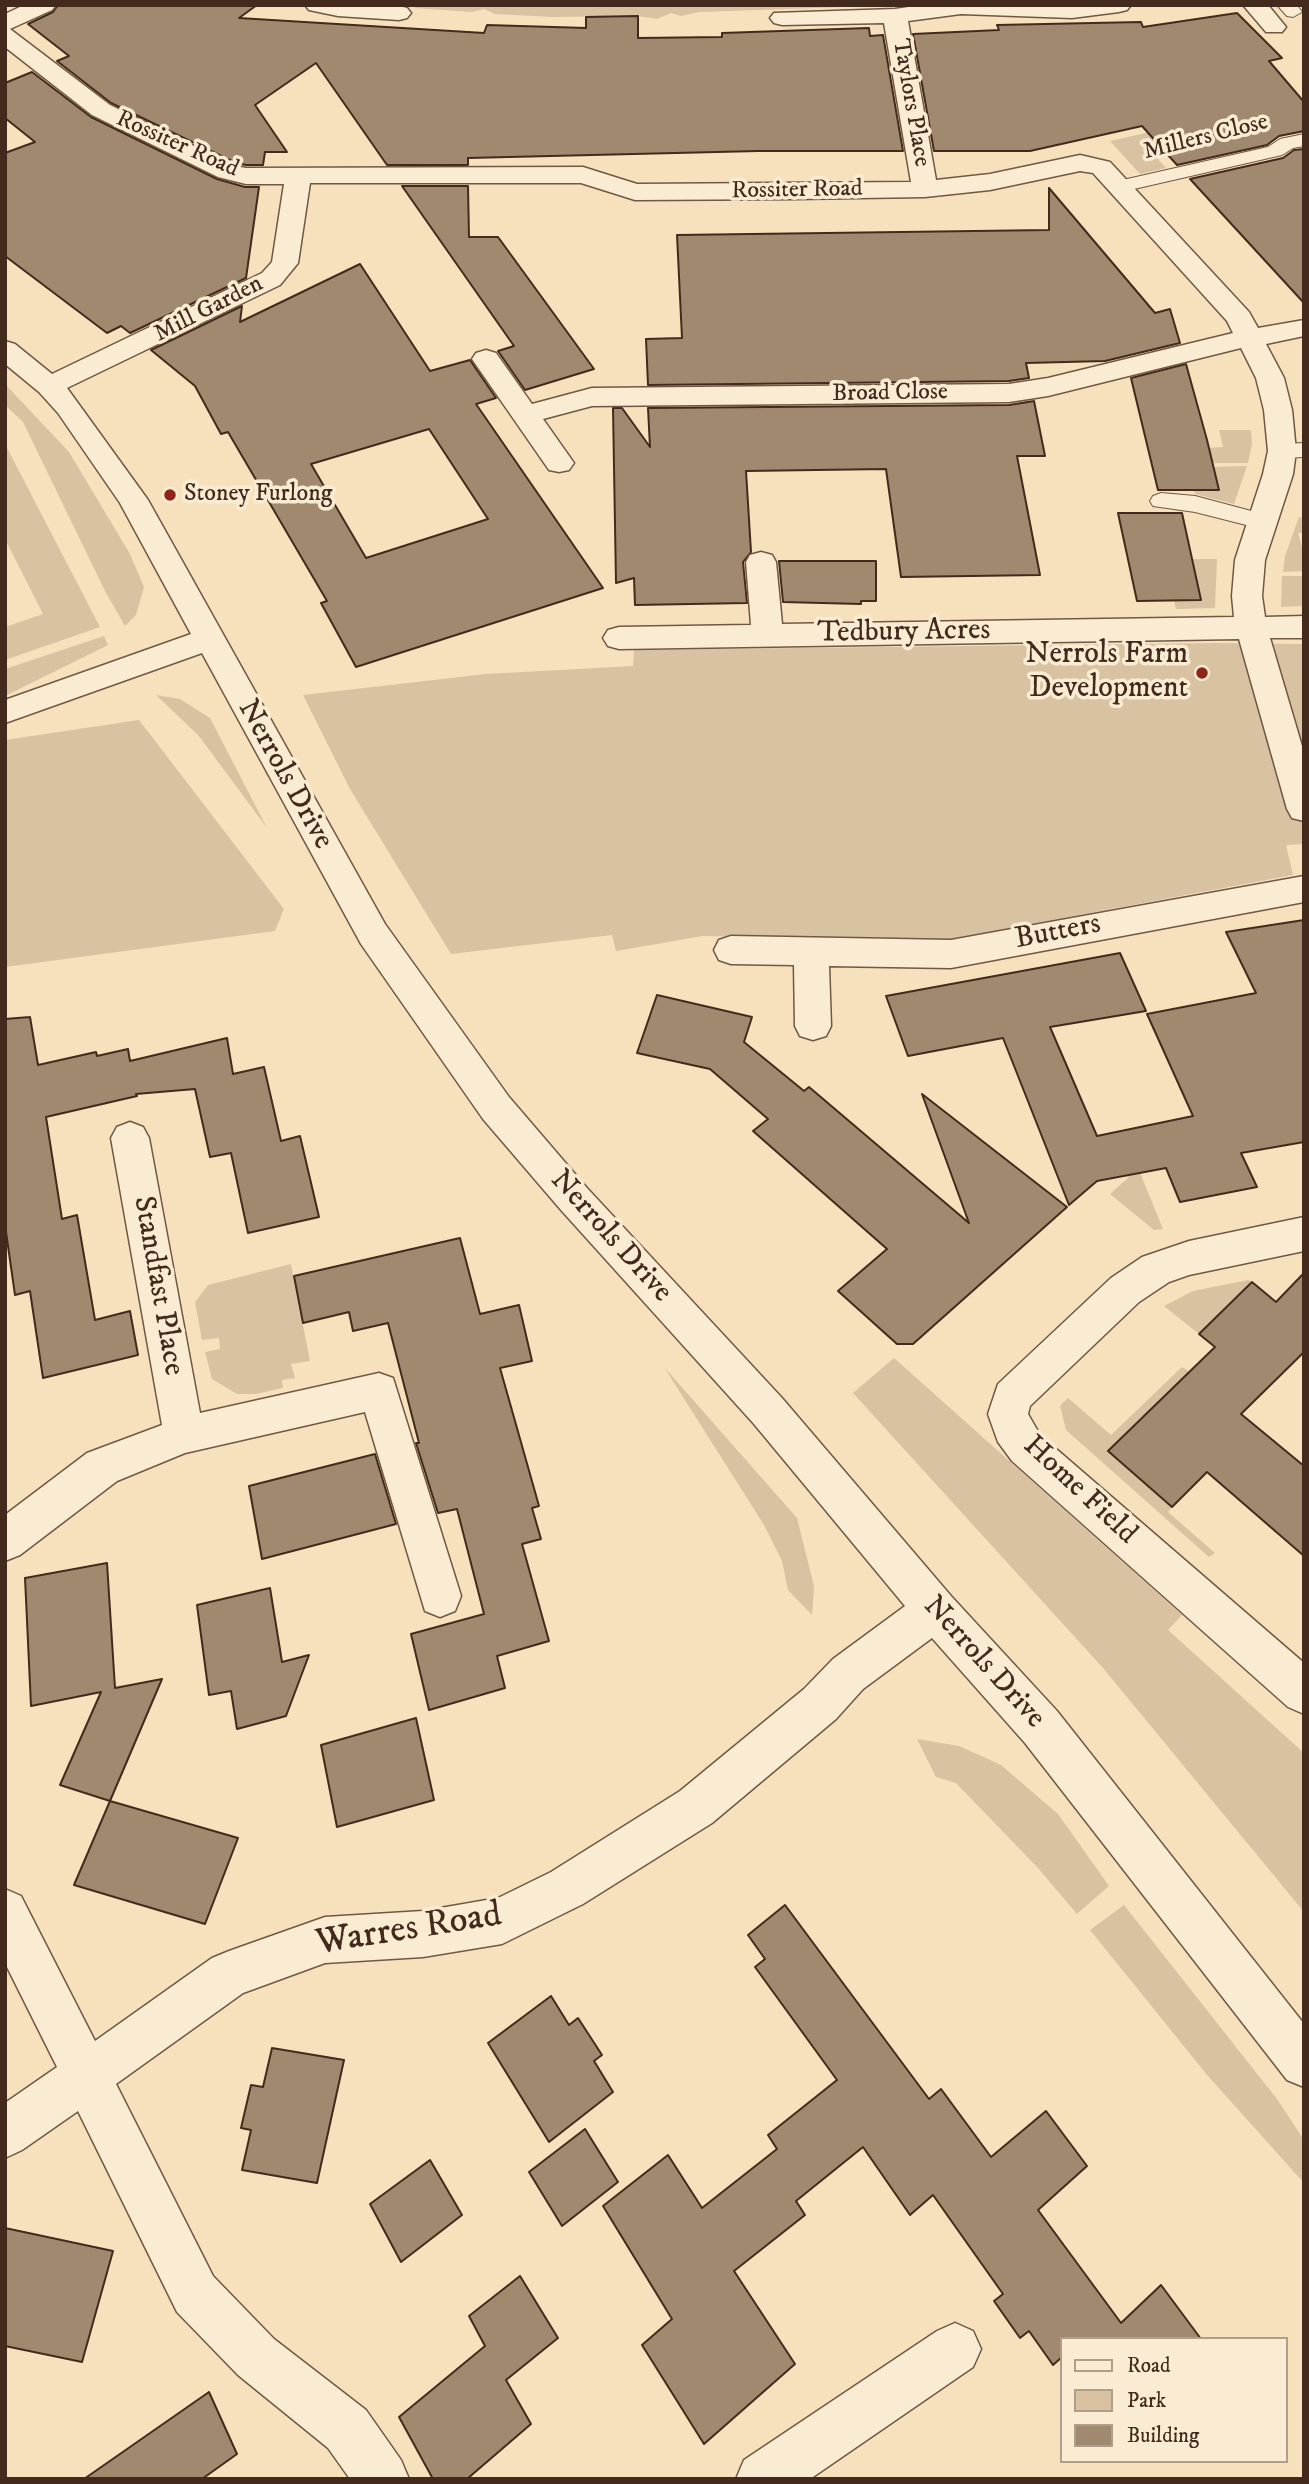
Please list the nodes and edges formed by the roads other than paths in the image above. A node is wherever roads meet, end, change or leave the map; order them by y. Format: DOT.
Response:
graph roads {
  1 [pos="44,5"];
  2 [pos="1119,5"];
  3 [pos="1255,5"];
  4 [pos="324,13"];
  5 [pos="399,13"];
  6 [pos="895,16"];
  7 [pos="782,18"];
  8 [pos="5,23"];
  9 [pos="1274,27"];
  10 [pos="5,35"];
  11 [pos="1304,140"];
  12 [pos="298,177"];
  13 [pos="1121,186"];
  14 [pos="925,189"];
  15 [pos="1304,328"];
  16 [pos="1251,339"];
  17 [pos="5,350"];
  18 [pos="486,359"];
  19 [pos="49,386"];
  20 [pos="525,415"];
  21 [pos="1293,450"];
  22 [pos="559,463"];
  23 [pos="1161,501"];
  24 [pos="1262,521"];
  25 [pos="761,562"];
  26 [pos="1304,627"];
  27 [pos="1251,628"];
  28 [pos="767,635"];
  29 [pos="619,638"];
  30 [pos="209,639"];
  31 [pos="5,712"];
  32 [pos="1304,809"];
  33 [pos="1304,889"];
  34 [pos="731,950"];
  35 [pos="811,953"];
  36 [pos="813,1026"];
  37 [pos="130,1138"];
  38 [pos="1304,1234"];
  39 [pos="184,1435"];
  40 [pos="5,1542"];
  41 [pos="440,1595"];
  42 [pos="936,1611"];
  43 [pos="1304,1692"];
  44 [pos="5,1912"];
  45 [pos="1304,2063"];
  46 [pos="87,2076"];
  47 [pos="5,2133"];
  48 [pos="955,2349"];
  49 [pos="382,2479"];
  50 [pos="763,2479"];
  1 -- 8 [label="street"];
  2 -- 6 [label="street, Taylors Place"];
  3 -- 9 [label="street"];
  4 -- 5 [label="street"];
  6 -- 7 [label="street, Taylors Place"];
  6 -- 14 [label="street, Taylors Place"];
  10 -- 12 [label="street, Rossiter Road"];
  11 -- 13 [label="lane, Millers Close"];
  12 -- 14 [label="street, Rossiter Road"];
  12 -- 19 [label="street, Mill Garden"];
  13 -- 14 [label="street, Rossiter Road"];
  13 -- 16 [label="street, Rossiter Road"];
  15 -- 16 [label="street, Broad Close"];
  16 -- 20 [label="street, Broad Close"];
  16 -- 21 [label="street, Rossiter Road"];
  17 -- 19 [label="street, Nerrols Drive"];
  18 -- 20 [label="street"];
  19 -- 30 [label="street, Nerrols Drive"];
  20 -- 22 [label="street"];
  21 -- 24 [label="street, Rossiter Road"];
  23 -- 24 [label="lane"];
  24 -- 27 [label="street, Rossiter Road"];
  25 -- 28 [label="street"];
  26 -- 27 [label="street, Tedbury Acres"];
  27 -- 28 [label="street, Tedbury Acres"];
  27 -- 32 [label="street, Rossiter Road"];
  28 -- 29 [label="street, Tedbury Acres"];
  30 -- 31 [label="street"];
  30 -- 42 [label="street, Nerrols Drive"];
  33 -- 35 [label="street, Butters"];
  34 -- 35 [label="street, Butters"];
  35 -- 36 [label="street"];
  37 -- 39 [label="street, Standfast Place"];
  38 -- 43 [label="street, Home Field"];
  39 -- 40 [label="street"];
  39 -- 41 [label="street"];
  42 -- 45 [label="street, Nerrols Drive"];
  42 -- 46 [label="street, Warres Road"];
  44 -- 46 [label="street"];
  46 -- 47 [label="street, Warres Road"];
  46 -- 49 [label="street"];
  48 -- 50 [label="street"];
}
